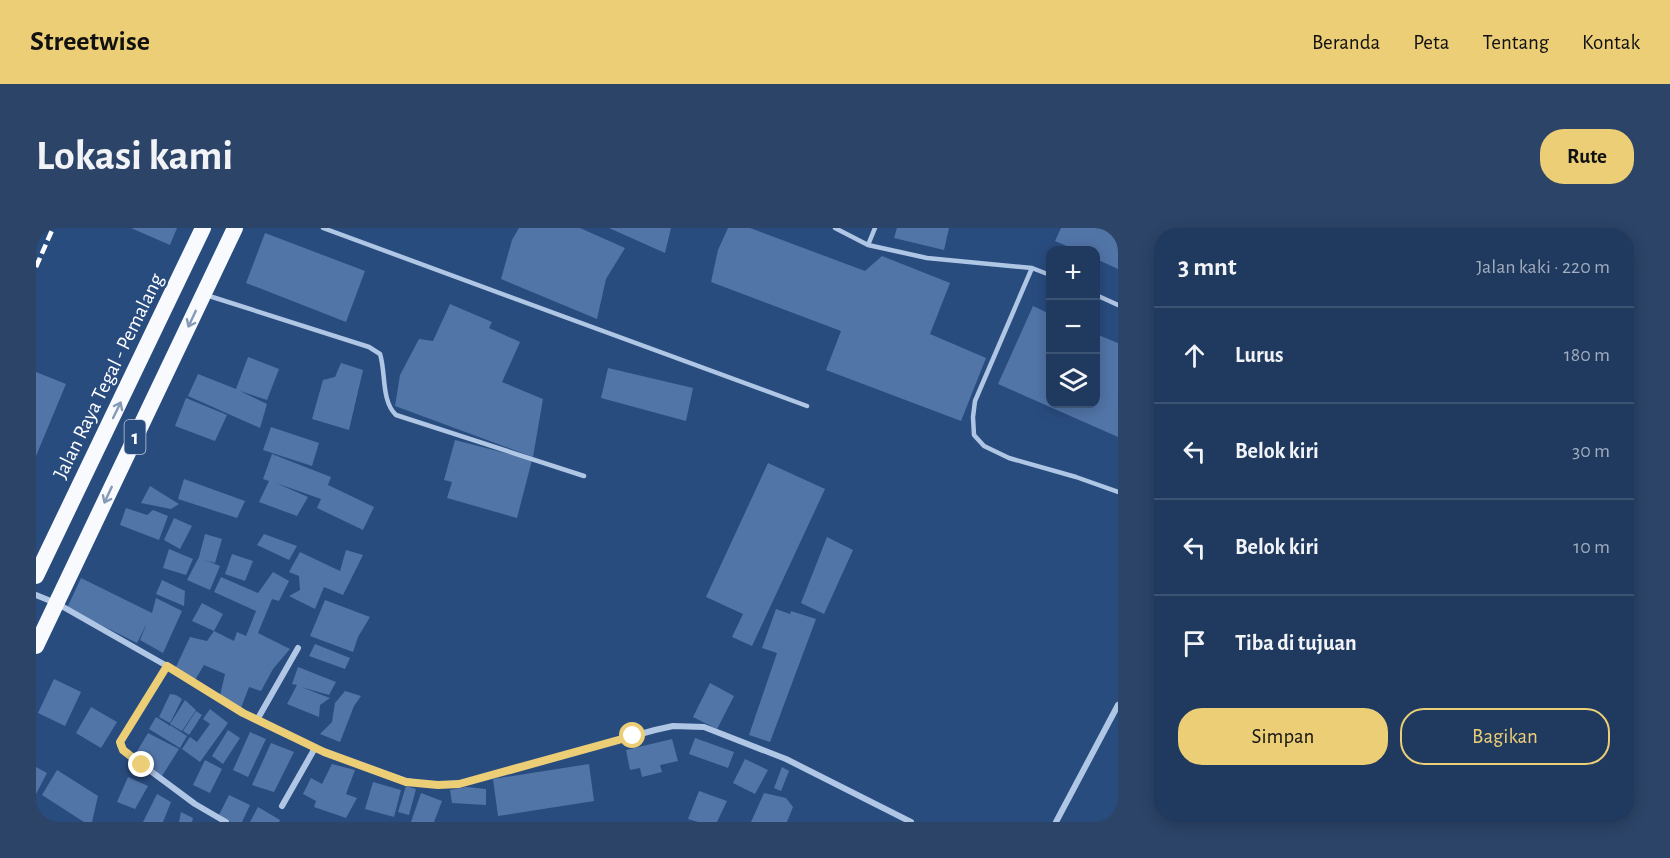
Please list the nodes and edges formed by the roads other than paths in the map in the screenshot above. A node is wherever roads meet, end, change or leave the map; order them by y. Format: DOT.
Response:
graph roads {
  1 [pos="203,228"];
  2 [pos="235,228"];
  3 [pos="323,228"];
  4 [pos="835,228"];
  5 [pos="875,228"];
  6 [pos="868,245"];
  7 [pos="1032,268"];
  8 [pos="1046,273"];
  9 [pos="203,294"];
  10 [pos="1100,297"];
  11 [pos="1118,304"];
  12 [pos="807,406"];
  13 [pos="584,476"];
  14 [pos="1118,492"];
  15 [pos="36,576"];
  16 [pos="36,594"];
  17 [pos="57,604"];
  18 [pos="36,646"];
  19 [pos="298,648"];
  20 [pos="167,666"];
  21 [pos="1118,705"];
  22 [pos="257,720"];
  23 [pos="315,748"];
  24 [pos="282,806"];
  25 [pos="226,822"];
  26 [pos="911,822"];
  27 [pos="1056,822"];
  15 -- 1 [label="highway, Jalan Raya Tegal - Pemalang / 1, one-way"];
  2 -- 9 [label="highway, 1"];
  3 -- 12 [label="lane"];
  4 -- 6 [label="lane"];
  5 -- 6 [label="lane"];
  6 -- 7 [label="lane"];
  7 -- 8 [label="lane"];
  7 -- 14 [label="lane"];
  9 -- 13 [label="lane"];
  9 -- 17 [label="highway, 1, one-way"];
  10 -- 11 [label="lane"];
  16 -- 17 [label="street"];
  17 -- 18 [label="highway, 1"];
  17 -- 20 [label="street"];
  19 -- 22 [label="street"];
  20 -- 22 [label="street"];
  20 -- 25 [label="street"];
  21 -- 27 [label="street"];
  22 -- 23 [label="street"];
  23 -- 24 [label="street"];
  23 -- 26 [label="street"];
}
